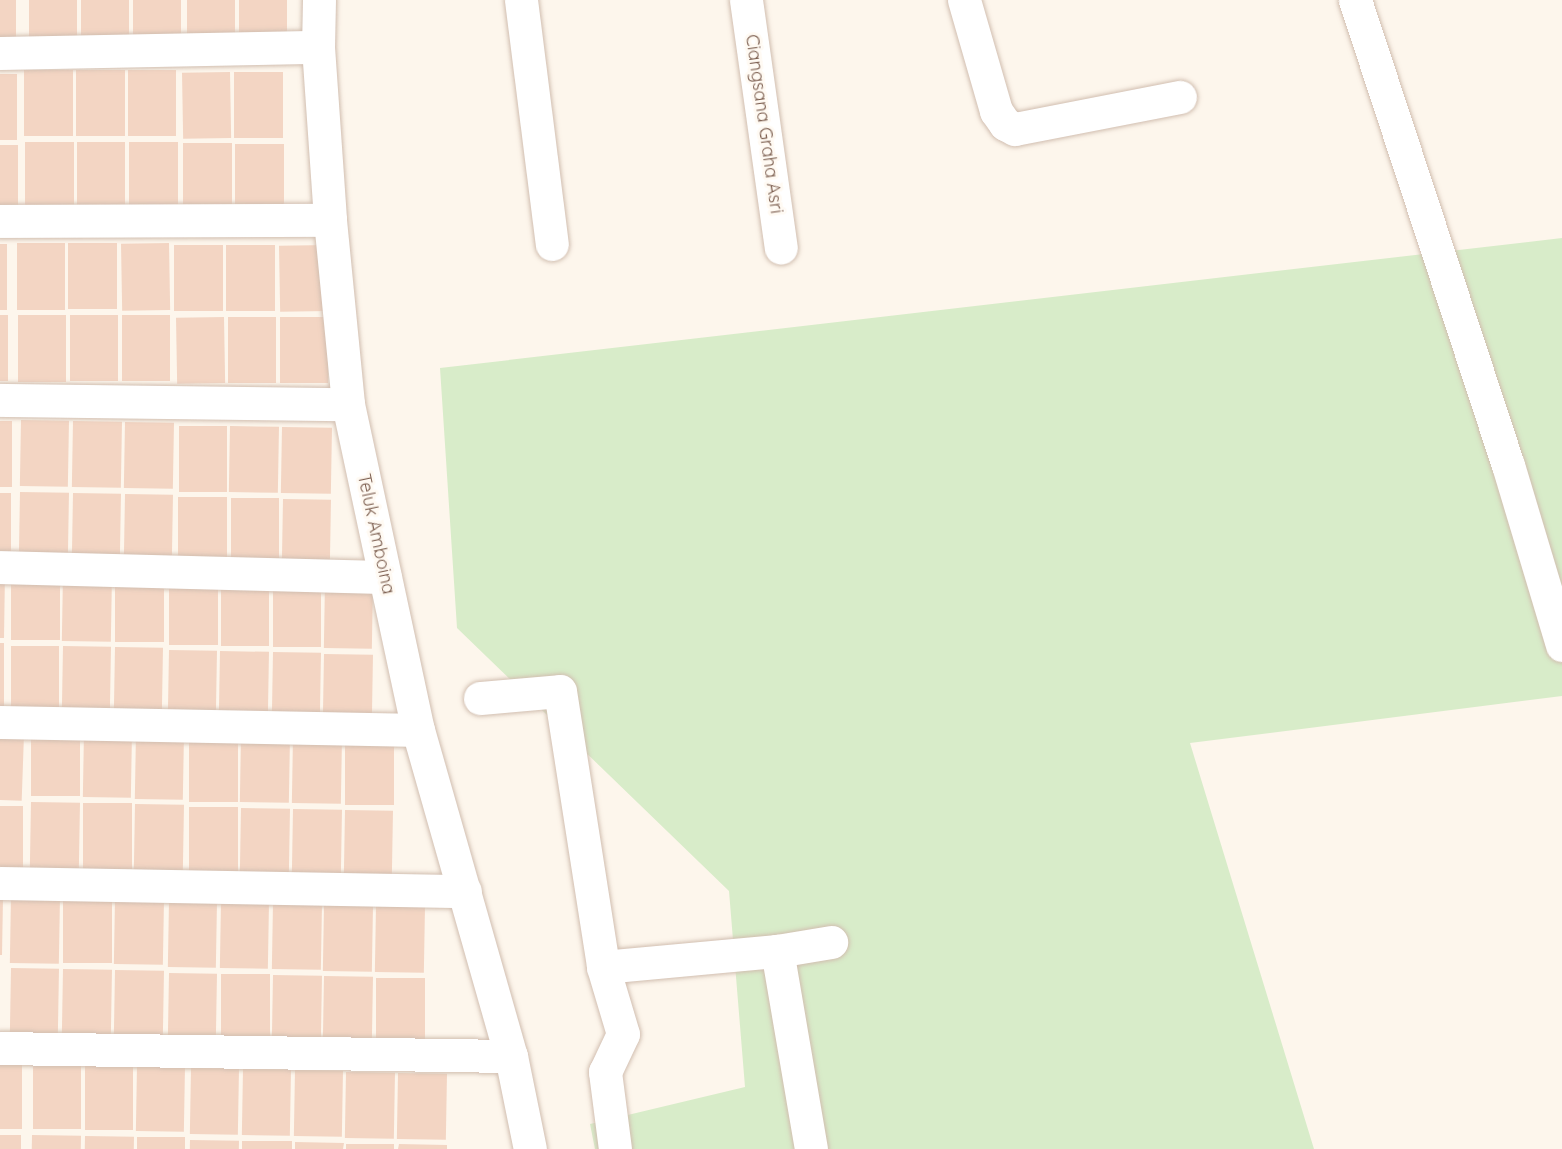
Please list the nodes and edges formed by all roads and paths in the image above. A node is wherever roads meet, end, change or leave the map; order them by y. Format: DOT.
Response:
graph roads {
  1 [pos="319,0"];
  2 [pos="521,0"];
  3 [pos="746,0"];
  4 [pos="964,0"];
  5 [pos="1355,0"];
  6 [pos="318,47"];
  7 [pos="0,53"];
  8 [pos="1180,97"];
  9 [pos="330,220"];
  10 [pos="0,221"];
  11 [pos="552,244"];
  12 [pos="781,248"];
  13 [pos="0,400"];
  14 [pos="348,404"];
  15 [pos="0,567"];
  16 [pos="386,577"];
  17 [pos="1562,645"];
  18 [pos="480,698"];
  19 [pos="0,722"];
  20 [pos="418,729"];
  21 [pos="0,883"];
  22 [pos="465,891"];
  23 [pos="831,942"];
  24 [pos="777,951"];
  25 [pos="603,966"];
  26 [pos="0,1047"];
  27 [pos="511,1056"];
  28 [pos="530,1149"];
  29 [pos="615,1149"];
  30 [pos="811,1149"];
  1 -- 6 [label="street, Teluk Amboina"];
  2 -- 11 [label="street"];
  3 -- 12 [label="street, Ciangsana Graha Asri"];
  4 -- 8 [label="street"];
  5 -- 17 [label="street"];
  6 -- 7 [label="street"];
  6 -- 9 [label="street, Teluk Amboina"];
  9 -- 10 [label="street"];
  9 -- 14 [label="street, Teluk Amboina"];
  13 -- 14 [label="street"];
  14 -- 16 [label="street, Teluk Amboina"];
  15 -- 16 [label="street"];
  16 -- 20 [label="street, Teluk Amboina"];
  18 -- 25 [label="street"];
  19 -- 20 [label="street"];
  20 -- 22 [label="street, Teluk Amboina"];
  21 -- 22 [label="street"];
  22 -- 27 [label="street, Teluk Amboina"];
  23 -- 24 [label="street"];
  24 -- 25 [label="street"];
  24 -- 30 [label="street"];
  25 -- 29 [label="street"];
  26 -- 27 [label="street"];
  27 -- 28 [label="street, Teluk Amboina"];
}
